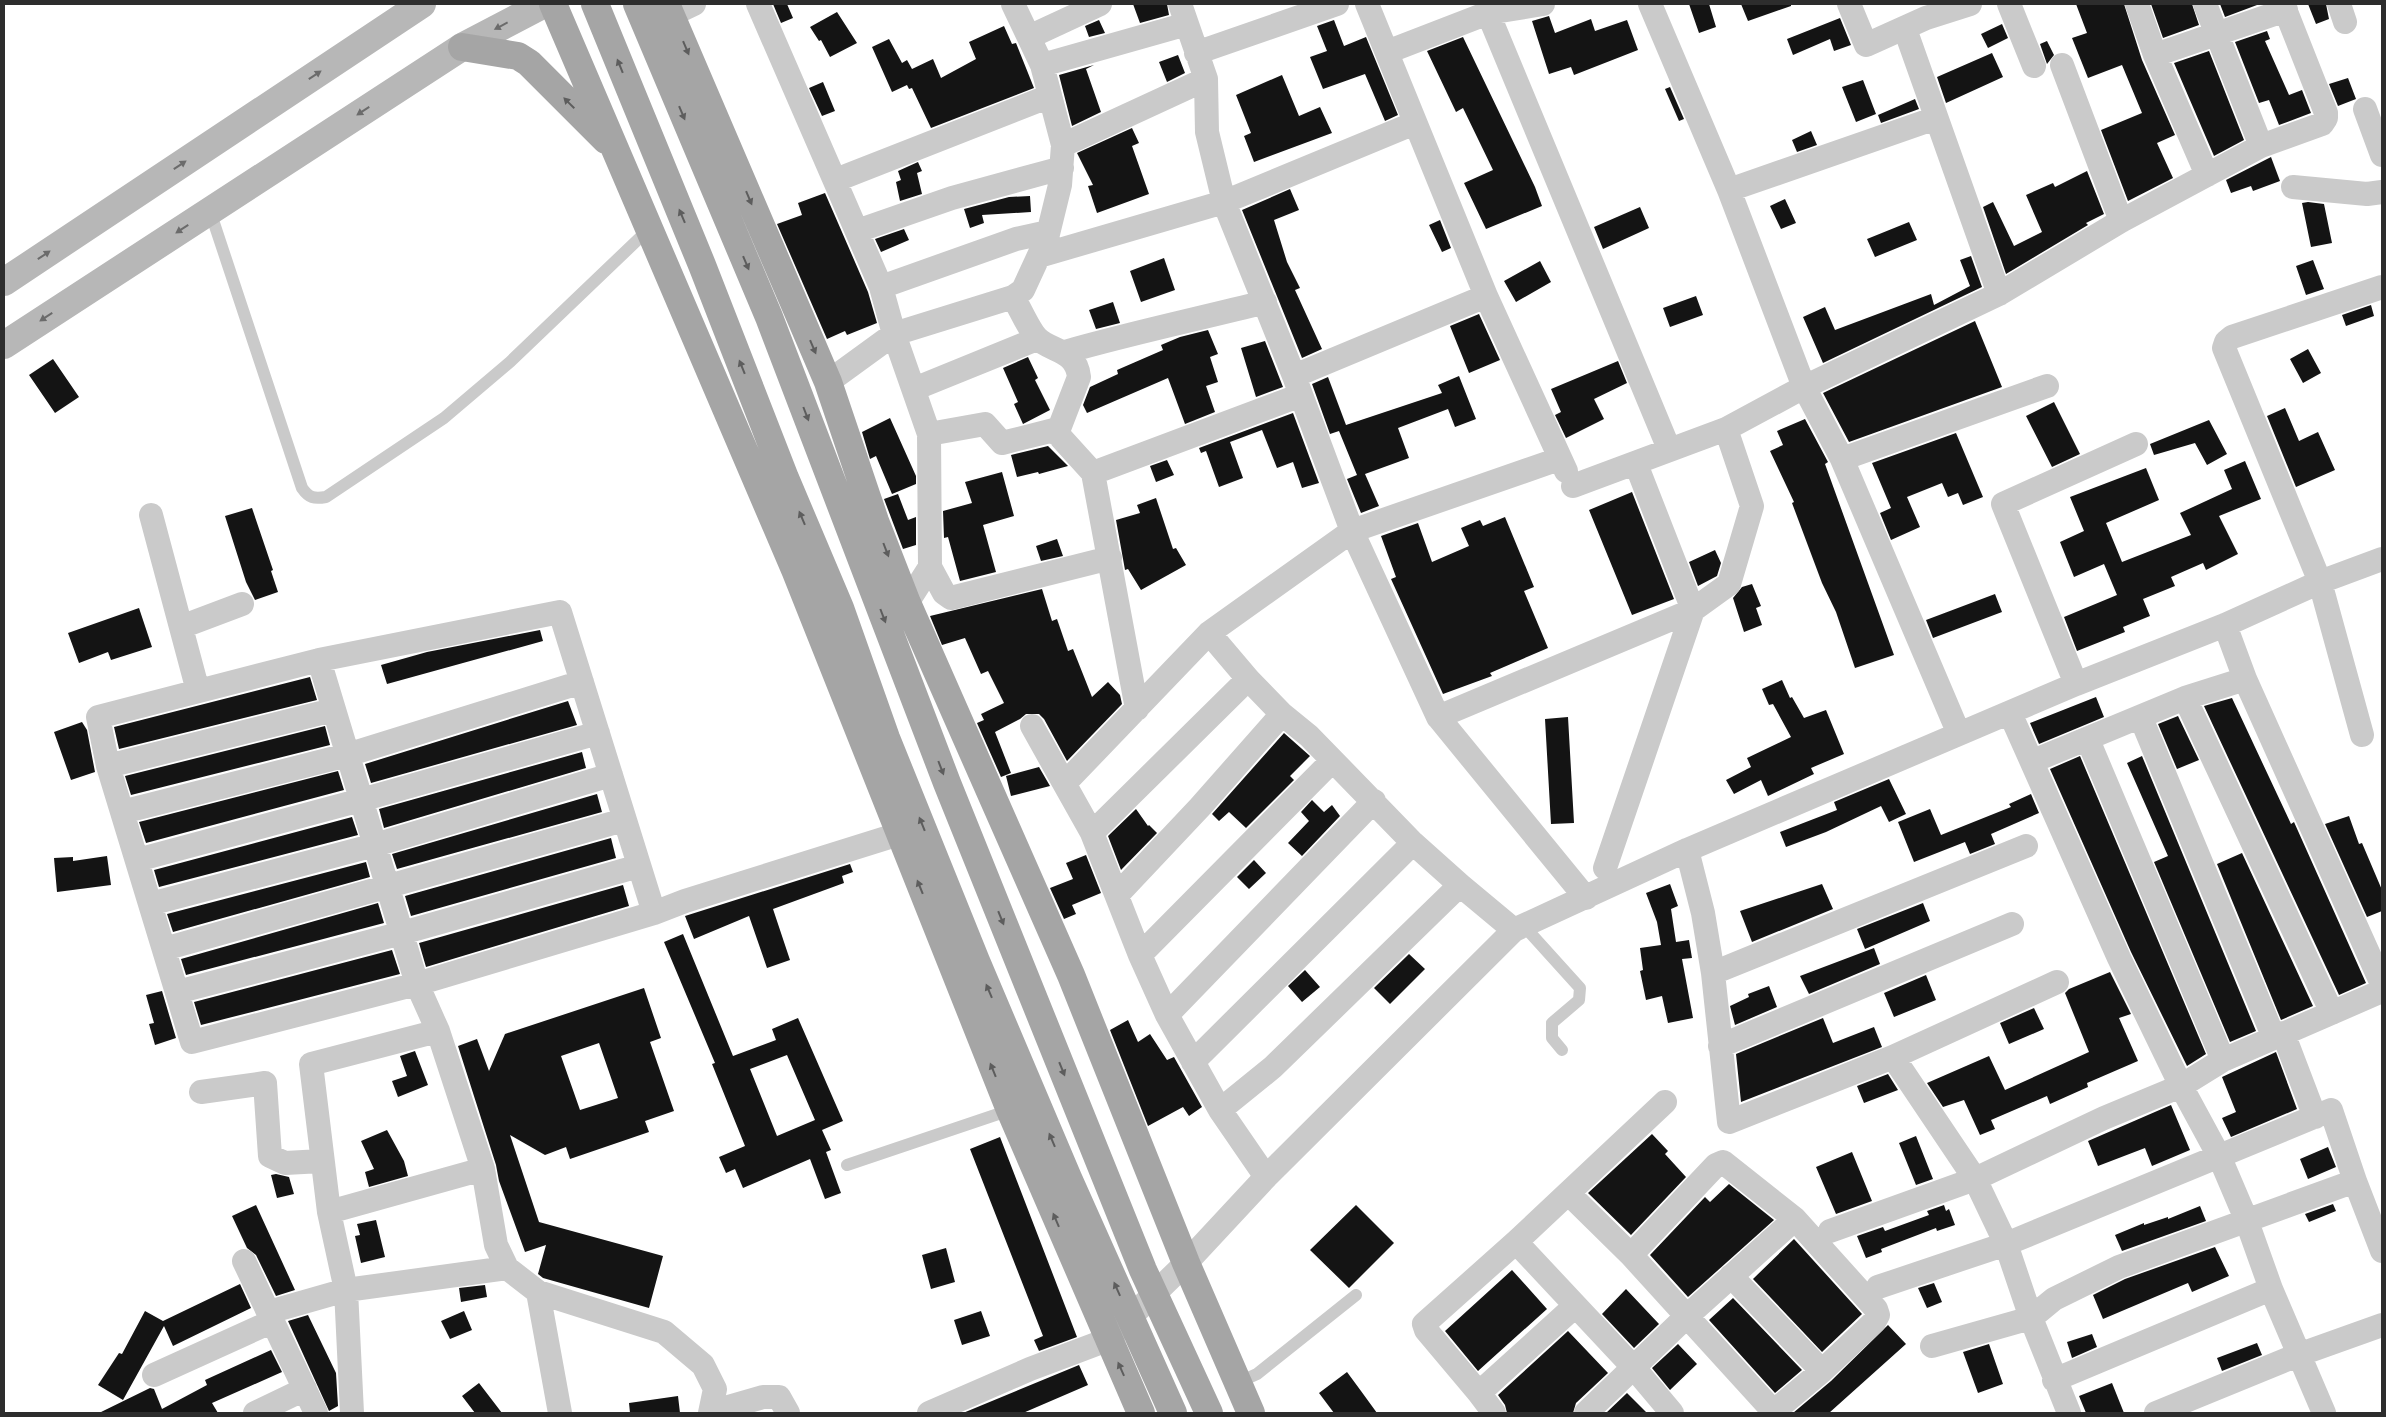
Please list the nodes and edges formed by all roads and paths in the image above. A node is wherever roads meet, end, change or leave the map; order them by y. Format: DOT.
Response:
graph roads {
  1 [pos="422,4"];
  2 [pos="544,4"];
  3 [pos="552,4"];
  4 [pos="595,4"];
  5 [pos="637,4"];
  6 [pos="758,4"];
  7 [pos="1013,4"];
  8 [pos="1100,4"];
  9 [pos="1337,4"];
  10 [pos="1367,4"];
  11 [pos="1543,4"];
  12 [pos="1650,4"];
  13 [pos="1849,4"];
  14 [pos="1969,4"];
  15 [pos="2009,4"];
  16 [pos="2137,4"];
  17 [pos="2205,4"];
  18 [pos="2285,7"];
  19 [pos="677,8"];
  20 [pos="1184,9"];
  21 [pos="1924,11"];
  22 [pos="1488,13"];
  23 [pos="1905,29"];
  24 [pos="2218,34"];
  25 [pos="1029,38"];
  26 [pos="462,47"];
  27 [pos="1387,52"];
  28 [pos="1196,53"];
  29 [pos="2155,55"];
  30 [pos="1042,65"];
  31 [pos="2062,65"];
  32 [pos="2034,66"];
  33 [pos="1206,79"];
  34 [pos="1050,96"];
  35 [pos="2365,109"];
  36 [pos="1936,118"];
  37 [pos="1415,123"];
  38 [pos="2261,146"];
  39 [pos="615,150"];
  40 [pos="2382,154"];
  41 [pos="1062,157"];
  42 [pos="2207,175"];
  43 [pos="836,180"];
  44 [pos="2293,187"];
  45 [pos="1729,190"];
  46 [pos="2382,192"];
  47 [pos="1224,202"];
  48 [pos="210,211"];
  49 [pos="2121,221"];
  50 [pos="649,229"];
  51 [pos="857,231"];
  52 [pos="1048,232"];
  53 [pos="1039,256"];
  54 [pos="4,282"];
  55 [pos="881,286"];
  56 [pos="2382,287"];
  57 [pos="1999,294"];
  58 [pos="1486,296"];
  59 [pos="1013,297"];
  60 [pos="1265,302"];
  61 [pos="894,334"];
  62 [pos="1037,339"];
  63 [pos="4,345"];
  64 [pos="1065,352"];
  65 [pos="828,382"];
  66 [pos="1298,385"];
  67 [pos="2047,386"];
  68 [pos="1804,387"];
  69 [pos="914,389"];
  70 [pos="1726,429"];
  71 [pos="929,434"];
  72 [pos="1057,434"];
  73 [pos="2136,444"];
  74 [pos="1669,450"];
  75 [pos="1559,459"];
  76 [pos="1842,459"];
  77 [pos="1636,464"];
  78 [pos="1093,473"];
  79 [pos="869,503"];
  80 [pos="151,515"];
  81 [pos="1352,531"];
  82 [pos="858,551"];
  83 [pos="1110,558"];
  84 [pos="2382,558"];
  85 [pos="930,567"];
  86 [pos="2320,582"];
  87 [pos="907,603"];
  88 [pos="242,604"];
  89 [pos="1692,610"];
  90 [pos="2225,625"];
  91 [pos="181,627"];
  92 [pos="1209,632"];
  93 [pos="319,660"];
  94 [pos="1248,679"];
  95 [pos="2245,679"];
  96 [pos="582,682"];
  97 [pos="2076,684"];
  98 [pos="198,691"];
  99 [pos="2185,698"];
  100 [pos="1137,709"];
  101 [pos="333,710"];
  102 [pos="2010,712"];
  103 [pos="1282,714"];
  104 [pos="1438,716"];
  105 [pos="2141,718"];
  106 [pos="1032,726"];
  107 [pos="598,733"];
  108 [pos="1959,734"];
  109 [pos="2362,735"];
  110 [pos="2088,740"];
  111 [pos="346,755"];
  112 [pos="1332,760"];
  113 [pos="2033,761"];
  114 [pos="108,766"];
  115 [pos="611,775"];
  116 [pos="1065,783"];
  117 [pos="361,800"];
  118 [pos="1374,801"];
  119 [pos="122,812"];
  120 [pos="624,820"];
  121 [pos="1092,833"];
  122 [pos="898,834"];
  123 [pos="1414,843"];
  124 [pos="374,846"];
  125 [pos="2026,846"];
  126 [pos="1687,850"];
  127 [pos="137,860"];
  128 [pos="639,866"];
  129 [pos="1605,868"];
  130 [pos="1460,885"];
  131 [pos="387,886"];
  132 [pos="1118,894"];
  133 [pos="1586,898"];
  134 [pos="150,904"];
  135 [pos="654,913"];
  136 [pos="946,917"];
  137 [pos="2012,924"];
  138 [pos="1519,928"];
  139 [pos="402,933"];
  140 [pos="164,949"];
  141 [pos="1140,955"];
  142 [pos="1713,973"];
  143 [pos="2057,982"];
  144 [pos="417,984"];
  145 [pos="2382,984"];
  146 [pos="2382,991"];
  147 [pos="177,992"];
  148 [pos="2332,1013"];
  149 [pos="1167,1015"];
  150 [pos="438,1031"];
  151 [pos="2279,1035"];
  152 [pos="1720,1046"];
  153 [pos="1562,1050"];
  154 [pos="1894,1057"];
  155 [pos="2223,1060"];
  156 [pos="1193,1062"];
  157 [pos="2181,1086"];
  158 [pos="201,1092"];
  159 [pos="1665,1102"];
  160 [pos="1010,1110"];
  161 [pos="1220,1110"];
  162 [pos="2315,1117"];
  163 [pos="2220,1158"];
  164 [pos="322,1161"];
  165 [pos="847,1165"];
  166 [pos="483,1169"];
  167 [pos="1266,1177"];
  168 [pos="1975,1179"];
  169 [pos="2355,1180"];
  170 [pos="1569,1194"];
  171 [pos="329,1212"];
  172 [pos="1795,1219"];
  173 [pos="2246,1219"];
  174 [pos="1830,1231"];
  175 [pos="1516,1242"];
  176 [pos="2006,1244"];
  177 [pos="2382,1251"];
  178 [pos="1631,1255"];
  179 [pos="244,1261"];
  180 [pos="1186,1263"];
  181 [pos="507,1268"];
  182 [pos="1731,1276"];
  183 [pos="1878,1287"];
  184 [pos="2271,1289"];
  185 [pos="346,1290"];
  186 [pos="538,1292"];
  187 [pos="1154,1295"];
  188 [pos="1356,1295"];
  189 [pos="1574,1306"];
  190 [pos="271,1317"];
  191 [pos="1686,1317"];
  192 [pos="1130,1318"];
  193 [pos="2031,1318"];
  194 [pos="2382,1325"];
  195 [pos="1107,1340"];
  196 [pos="1932,1346"];
  197 [pos="2298,1355"];
  198 [pos="1635,1369"];
  199 [pos="1822,1372"];
  200 [pos="154,1375"];
  201 [pos="2054,1380"];
  202 [pos="1237,1383"];
  203 [pos="305,1389"];
  204 [pos="1479,1393"];
  205 [pos="1773,1412"];
  206 [pos="255,1413"];
  207 [pos="316,1413"];
  208 [pos="352,1413"];
  209 [pos="560,1413"];
  210 [pos="711,1413"];
  211 [pos="788,1413"];
  212 [pos="929,1413"];
  213 [pos="1141,1413"];
  214 [pos="1174,1413"];
  215 [pos="1209,1413"];
  216 [pos="1251,1413"];
  217 [pos="1494,1413"];
  218 [pos="1586,1413"];
  219 [pos="1672,1413"];
  220 [pos="2068,1413"];
  221 [pos="2156,1413"];
  222 [pos="2324,1413"];
  54 -- 1 [label="street, one-way"];
  2 -- 26 [label="street, one-way"];
  3 -- 39 [label="main road"];
  136 -- 4 [label="main road, one-way"];
  5 -- 82 [label="main road, one-way"];
  6 -- 43 [label="street"];
  7 -- 25 [label="street"];
  8 -- 25 [label="street"];
  9 -- 28 [label="street"];
  10 -- 27 [label="street"];
  11 -- 22 [label="street"];
  12 -- 45 [label="street"];
  13 -- 23 [label="street"];
  14 -- 21 [label="street"];
  15 -- 32 [label="street"];
  16 -- 29 [label="street"];
  17 -- 24 [label="street"];
  18 -- 24 [label="street"];
  18 -- 38 [label="street"];
  19 -- 65 [label="main road, one-way"];
  20 -- 28 [label="street"];
  20 -- 30 [label="street"];
  21 -- 23 [label="street"];
  22 -- 27 [label="street"];
  22 -- 74 [label="street"];
  23 -- 36 [label="street"];
  24 -- 29 [label="street"];
  24 -- 38 [label="street"];
  25 -- 30 [label="street"];
  39 -- 26 [label="main road, one-way"];
  26 -- 48 [label="street, one-way"];
  27 -- 37 [label="street"];
  28 -- 33 [label="street"];
  29 -- 42 [label="street"];
  30 -- 34 [label="street"];
  31 -- 49 [label="street"];
  33 -- 41 [label="street"];
  33 -- 47 [label="street"];
  34 -- 41 [label="street"];
  34 -- 43 [label="street"];
  35 -- 40 [label="street"];
  36 -- 45 [label="street"];
  36 -- 57 [label="street"];
  37 -- 47 [label="street"];
  37 -- 58 [label="street"];
  38 -- 42 [label="street"];
  39 -- 50 [label="main road"];
  41 -- 51 [label="street"];
  41 -- 52 [label="street"];
  42 -- 49 [label="street"];
  43 -- 51 [label="street"];
  44 -- 46 [label="street"];
  45 -- 68 [label="street"];
  47 -- 53 [label="street"];
  47 -- 60 [label="street"];
  48 -- 50 [label="lane"];
  48 -- 63 [label="street, one-way"];
  49 -- 57 [label="street"];
  50 -- 122 [label="main road"];
  51 -- 55 [label="street"];
  52 -- 53 [label="street"];
  52 -- 55 [label="street"];
  53 -- 59 [label="street"];
  55 -- 61 [label="street"];
  56 -- 86 [label="street"];
  57 -- 68 [label="street"];
  58 -- 66 [label="street"];
  58 -- 75 [label="street"];
  59 -- 61 [label="street"];
  59 -- 62 [label="street"];
  60 -- 64 [label="street"];
  60 -- 66 [label="street"];
  61 -- 65 [label="street"];
  61 -- 69 [label="street"];
  62 -- 64 [label="street"];
  62 -- 69 [label="street"];
  64 -- 72 [label="street"];
  65 -- 79 [label="main road"];
  66 -- 78 [label="street"];
  66 -- 81 [label="street"];
  67 -- 76 [label="street"];
  68 -- 70 [label="street"];
  68 -- 76 [label="street"];
  69 -- 71 [label="street"];
  70 -- 74 [label="street"];
  70 -- 89 [label="street"];
  71 -- 72 [label="street"];
  71 -- 85 [label="street"];
  72 -- 78 [label="street"];
  73 -- 97 [label="street"];
  74 -- 77 [label="street"];
  75 -- 77 [label="street"];
  75 -- 81 [label="street"];
  76 -- 108 [label="street"];
  77 -- 89 [label="street"];
  78 -- 83 [label="street"];
  79 -- 82 [label="main road"];
  79 -- 87 [label="main road, one-way"];
  80 -- 91 [label="street"];
  81 -- 92 [label="street"];
  81 -- 104 [label="street"];
  82 -- 187 [label="main road, one-way"];
  83 -- 85 [label="street"];
  83 -- 100 [label="street"];
  84 -- 86 [label="street"];
  85 -- 87 [label="street"];
  86 -- 90 [label="street"];
  86 -- 109 [label="street"];
  87 -- 180 [label="main road"];
  88 -- 91 [label="street"];
  89 -- 104 [label="street"];
  89 -- 129 [label="street"];
  90 -- 95 [label="street"];
  90 -- 97 [label="street"];
  91 -- 98 [label="street"];
  92 -- 94 [label="street"];
  92 -- 100 [label="street"];
  93 -- 96 [label="street"];
  93 -- 98 [label="street"];
  93 -- 101 [label="street"];
  94 -- 103 [label="street"];
  94 -- 121 [label="street"];
  95 -- 99 [label="street"];
  95 -- 145 [label="street"];
  96 -- 107 [label="street"];
  96 -- 111 [label="street"];
  97 -- 102 [label="street"];
  98 -- 114 [label="street"];
  99 -- 105 [label="street"];
  99 -- 148 [label="street"];
  100 -- 116 [label="street"];
  101 -- 111 [label="street"];
  101 -- 114 [label="street"];
  102 -- 108 [label="street"];
  102 -- 113 [label="street"];
  103 -- 112 [label="street"];
  103 -- 132 [label="street"];
  104 -- 133 [label="street"];
  105 -- 110 [label="street"];
  105 -- 151 [label="street"];
  106 -- 116 [label="street"];
  107 -- 115 [label="street"];
  107 -- 117 [label="street"];
  108 -- 126 [label="street"];
  110 -- 113 [label="street"];
  110 -- 155 [label="street"];
  111 -- 117 [label="street"];
  111 -- 119 [label="street"];
  112 -- 118 [label="street"];
  112 -- 141 [label="street"];
  113 -- 157 [label="street"];
  114 -- 119 [label="street"];
  115 -- 120 [label="street"];
  115 -- 124 [label="street"];
  116 -- 121 [label="street"];
  117 -- 124 [label="street"];
  117 -- 127 [label="street"];
  118 -- 123 [label="street"];
  118 -- 149 [label="street"];
  119 -- 127 [label="street"];
  120 -- 128 [label="street"];
  120 -- 131 [label="street"];
  121 -- 132 [label="street"];
  122 -- 135 [label="street"];
  136 -- 122 [label="main road, one-way"];
  123 -- 130 [label="street"];
  123 -- 156 [label="street"];
  124 -- 131 [label="street"];
  124 -- 134 [label="street"];
  125 -- 142 [label="street"];
  126 -- 133 [label="street"];
  126 -- 142 [label="street"];
  127 -- 134 [label="street"];
  128 -- 135 [label="street"];
  128 -- 139 [label="street"];
  130 -- 138 [label="street"];
  130 -- 161 [label="street"];
  131 -- 139 [label="street"];
  131 -- 140 [label="street"];
  132 -- 141 [label="street"];
  133 -- 138 [label="street"];
  134 -- 140 [label="street"];
  135 -- 144 [label="street"];
  160 -- 136 [label="main road, one-way"];
  192 -- 136 [label="main road, one-way"];
  137 -- 152 [label="street"];
  138 -- 153 [label="lane"];
  138 -- 167 [label="street"];
  139 -- 144 [label="street"];
  139 -- 147 [label="street"];
  140 -- 147 [label="street"];
  141 -- 149 [label="street"];
  142 -- 152 [label="street"];
  143 -- 154 [label="street"];
  144 -- 147 [label="street"];
  144 -- 150 [label="street"];
  146 -- 148 [label="street"];
  148 -- 151 [label="street"];
  149 -- 156 [label="street"];
  150 -- 164 [label="street"];
  150 -- 166 [label="street"];
  151 -- 155 [label="street"];
  151 -- 162 [label="street"];
  152 -- 154 [label="street"];
  154 -- 168 [label="street"];
  155 -- 157 [label="street"];
  156 -- 161 [label="street"];
  157 -- 163 [label="street"];
  157 -- 168 [label="street"];
  158 -- 164 [label="street"];
  159 -- 170 [label="street"];
  160 -- 165 [label="lane"];
  195 -- 160 [label="main road, one-way"];
  161 -- 167 [label="street"];
  162 -- 163 [label="street"];
  162 -- 169 [label="street"];
  163 -- 173 [label="street"];
  163 -- 176 [label="street"];
  164 -- 171 [label="street"];
  166 -- 171 [label="street"];
  166 -- 181 [label="street"];
  167 -- 180 [label="street"];
  168 -- 174 [label="street"];
  168 -- 176 [label="street"];
  169 -- 173 [label="street"];
  169 -- 177 [label="street"];
  170 -- 175 [label="street"];
  170 -- 178 [label="street"];
  171 -- 185 [label="street"];
  172 -- 178 [label="street"];
  172 -- 182 [label="street"];
  172 -- 199 [label="street"];
  173 -- 184 [label="street"];
  173 -- 193 [label="street"];
  175 -- 189 [label="street"];
  175 -- 204 [label="street"];
  176 -- 183 [label="street"];
  176 -- 193 [label="street"];
  178 -- 191 [label="street"];
  179 -- 190 [label="street"];
  180 -- 187 [label="street"];
  180 -- 202 [label="main road"];
  181 -- 185 [label="street"];
  181 -- 186 [label="street"];
  182 -- 191 [label="street"];
  182 -- 199 [label="street"];
  184 -- 197 [label="street"];
  184 -- 201 [label="street"];
  185 -- 190 [label="street"];
  185 -- 208 [label="street"];
  186 -- 209 [label="street"];
  186 -- 210 [label="street"];
  187 -- 192 [label="street"];
  187 -- 215 [label="main road"];
  188 -- 202 [label="lane"];
  189 -- 198 [label="street"];
  189 -- 204 [label="street"];
  190 -- 200 [label="street"];
  190 -- 203 [label="street"];
  191 -- 198 [label="street"];
  191 -- 205 [label="street"];
  192 -- 195 [label="street"];
  192 -- 214 [label="main road"];
  193 -- 196 [label="street"];
  193 -- 201 [label="street"];
  194 -- 197 [label="street"];
  195 -- 212 [label="street"];
  213 -- 195 [label="main road, one-way"];
  197 -- 221 [label="street"];
  197 -- 222 [label="street"];
  198 -- 218 [label="street"];
  198 -- 219 [label="street"];
  199 -- 205 [label="street"];
  201 -- 220 [label="street"];
  202 -- 216 [label="main road"];
  203 -- 206 [label="street"];
  203 -- 207 [label="street"];
  204 -- 217 [label="street"];
  210 -- 211 [label="street"];
}
